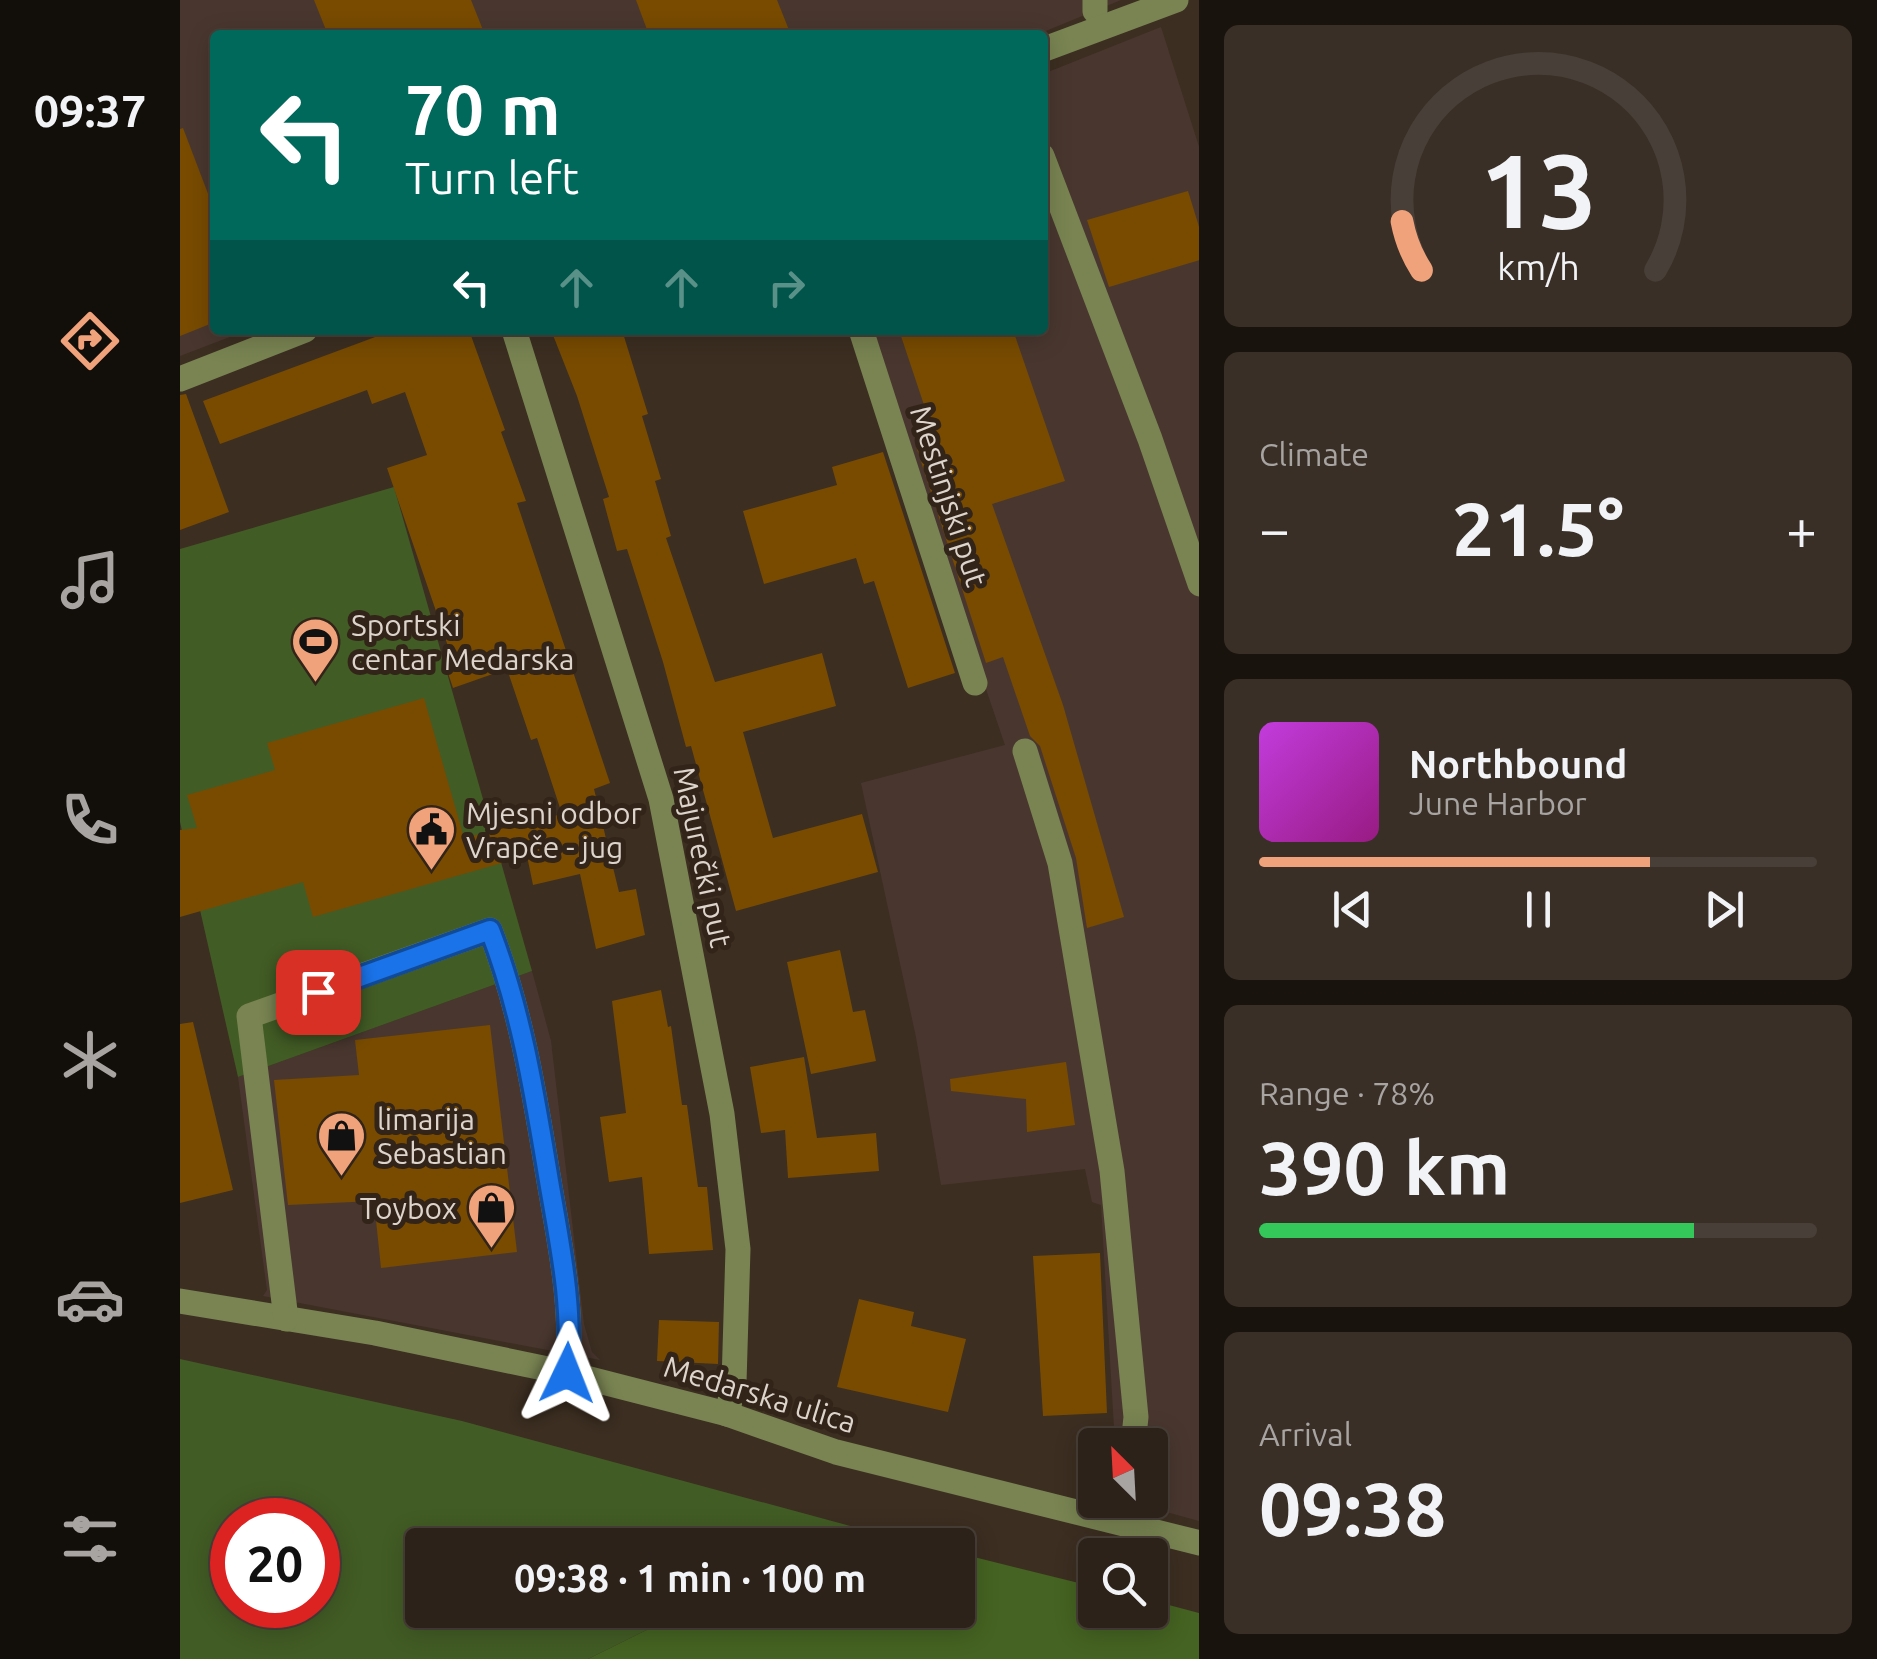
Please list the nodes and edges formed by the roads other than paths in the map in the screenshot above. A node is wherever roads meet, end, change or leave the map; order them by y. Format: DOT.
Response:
graph roads {
  1 [pos="1176,0"];
  2 [pos="1048,48"];
  3 [pos="1048,172"];
  4 [pos="292,335"];
  5 [pos="516,335"];
  6 [pos="863,335"];
  7 [pos="180,379"];
  8 [pos="1199,581"];
  9 [pos="975,682"];
  10 [pos="1025,751"];
  11 [pos="180,1301"];
  12 [pos="286,1319"];
  13 [pos="567,1373"];
  14 [pos="727,1414"];
  15 [pos="1135,1428"];
  16 [pos="1078,1503"];
  17 [pos="1136,1518"];
  18 [pos="1199,1543"];
  1 -- 2 [label="street"];
  3 -- 8 [label="street"];
  4 -- 7 [label="street"];
  5 -- 14 [label="street, Majurečki put"];
  6 -- 9 [label="street, Mestinjski put"];
  10 -- 15 [label="street"];
  11 -- 12 [label="street, Medarska ulica"];
  12 -- 13 [label="street, Medarska ulica"];
  12 -- 13 [label="street"];
  13 -- 14 [label="street, Medarska ulica"];
  14 -- 16 [label="street, Medarska ulica"];
  17 -- 18 [label="street, Medarska ulica"];
}
